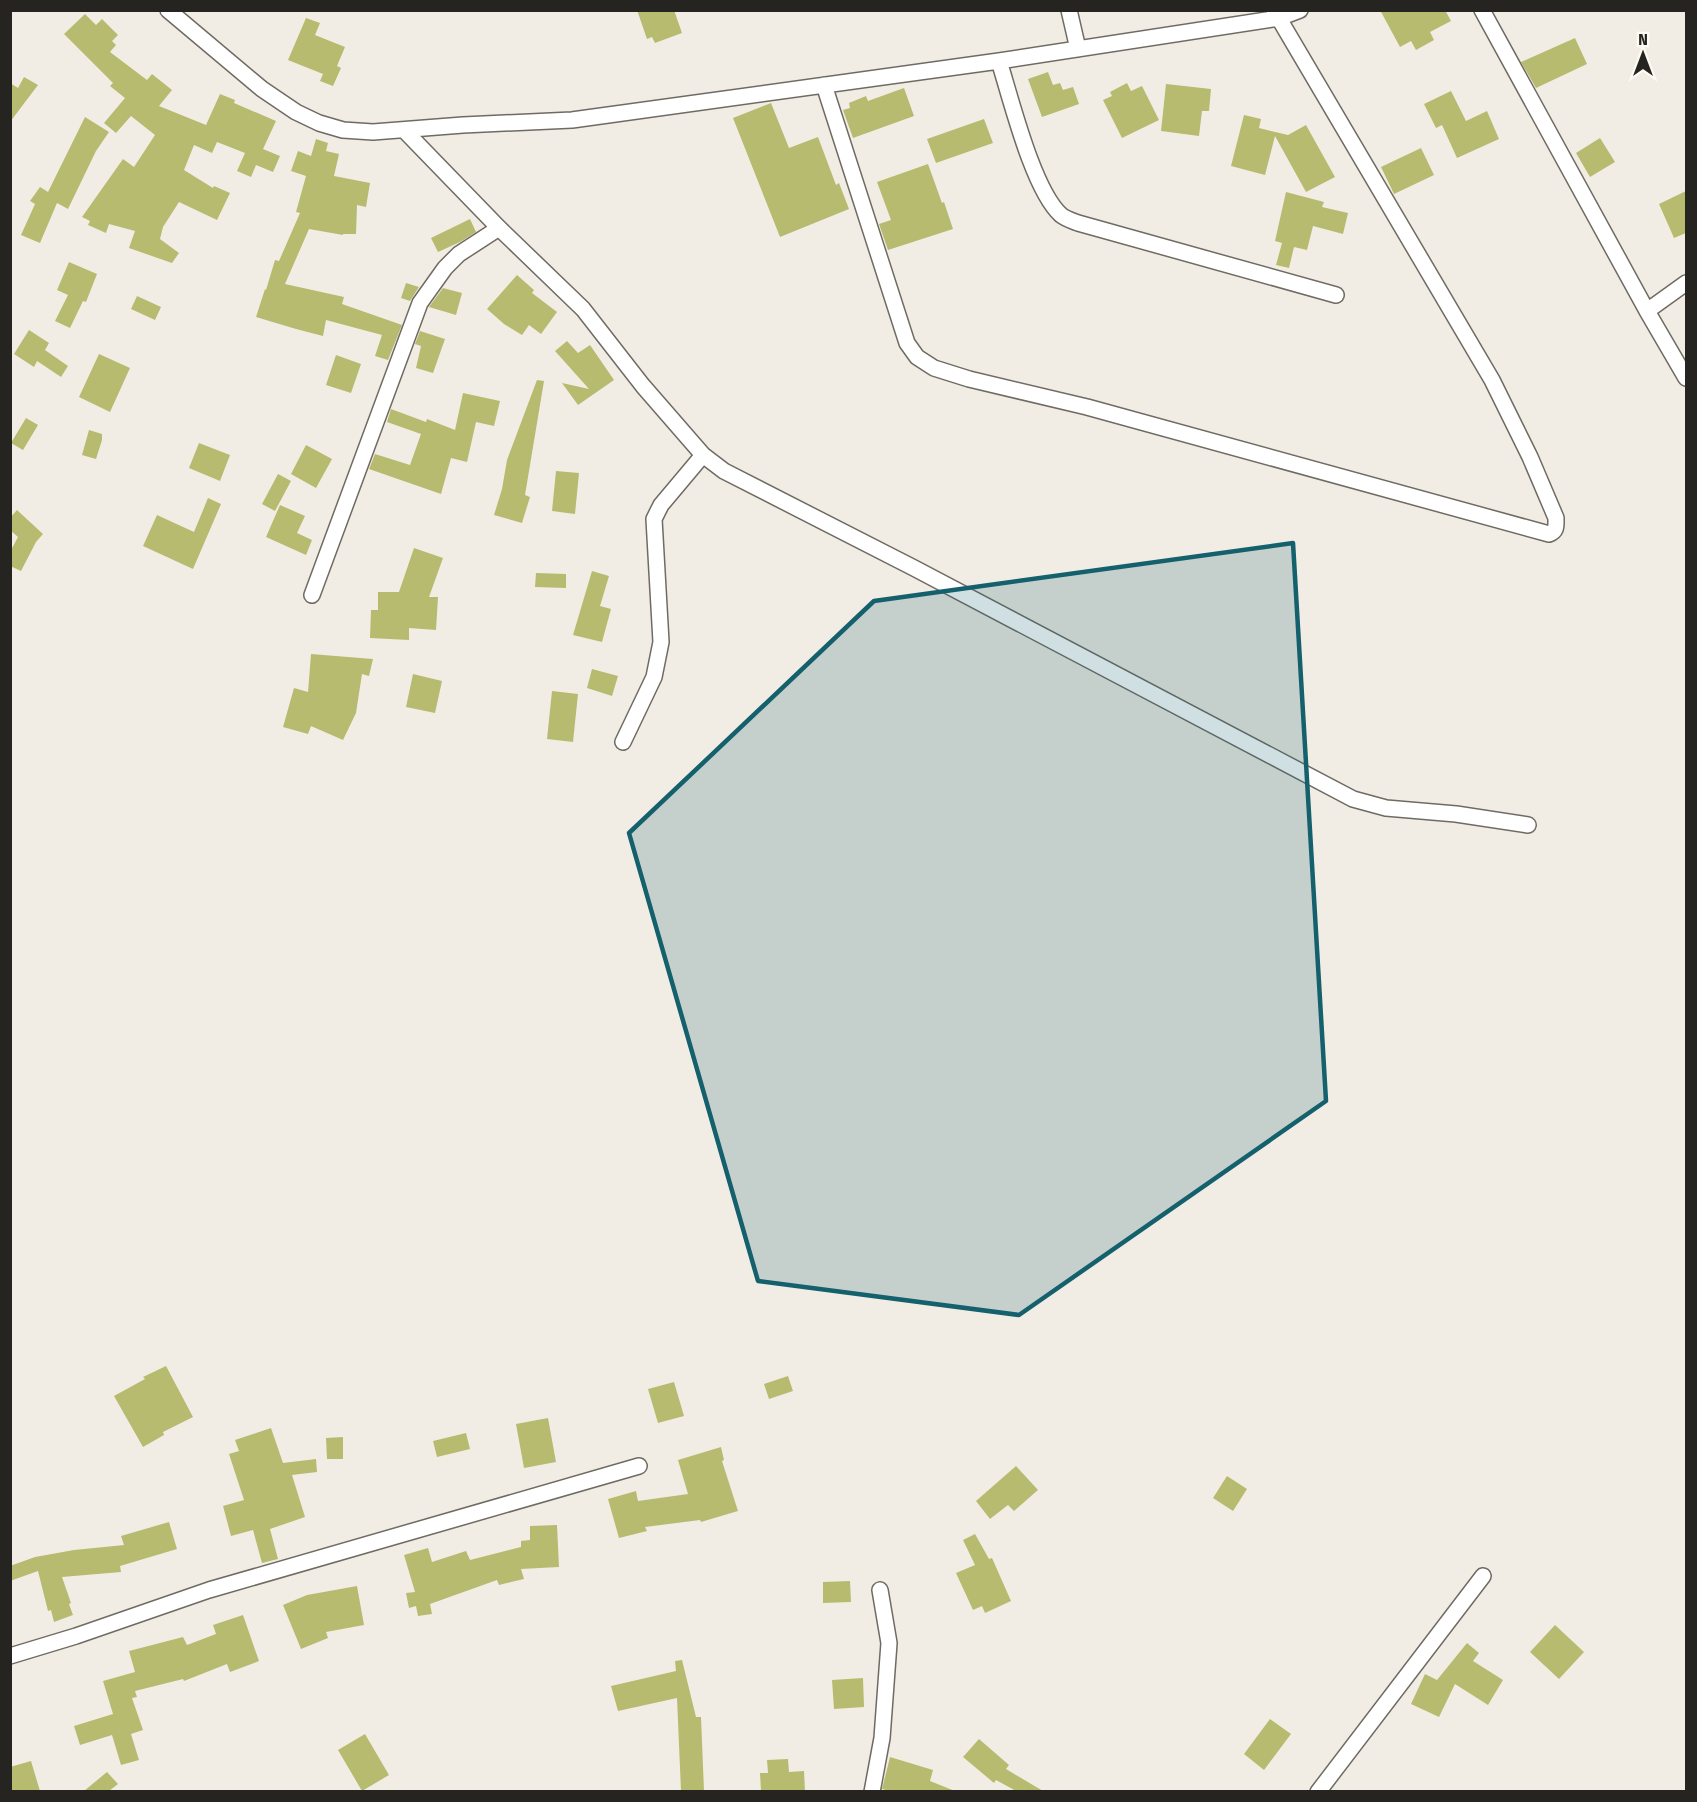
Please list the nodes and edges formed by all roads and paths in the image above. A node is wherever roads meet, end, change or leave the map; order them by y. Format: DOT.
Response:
graph roads {
  1 [pos="168,10"];
  2 [pos="1069,10"];
  3 [pos="1300,10"];
  4 [pos="1482,10"];
  5 [pos="1276,14"];
  6 [pos="1078,49"];
  7 [pos="999,62"];
  8 [pos="824,85"];
  9 [pos="404,130"];
  10 [pos="499,228"];
  11 [pos="1686,283"];
  12 [pos="1336,295"];
  13 [pos="1647,311"];
  14 [pos="1686,378"];
  15 [pos="703,455"];
  16 [pos="312,595"];
  17 [pos="623,742"];
  18 [pos="1528,825"];
  19 [pos="639,1466"];
  20 [pos="1483,1576"];
  21 [pos="880,1590"];
  22 [pos="10,1656"];
  23 [pos="872,1791"];
  24 [pos="1318,1791"];
  1 -- 9 [label="street"];
  2 -- 6 [label="street"];
  3 -- 5 [label="street"];
  4 -- 13 [label="street"];
  5 -- 6 [label="street"];
  5 -- 8 [label="street"];
  6 -- 7 [label="street"];
  7 -- 8 [label="street"];
  7 -- 12 [label="street"];
  8 -- 9 [label="street"];
  9 -- 10 [label="street"];
  10 -- 15 [label="street"];
  10 -- 16 [label="street"];
  11 -- 13 [label="street"];
  13 -- 14 [label="street"];
  15 -- 17 [label="street"];
  15 -- 18 [label="street"];
  19 -- 22 [label="street"];
  20 -- 24 [label="street"];
  21 -- 23 [label="street"];
}
